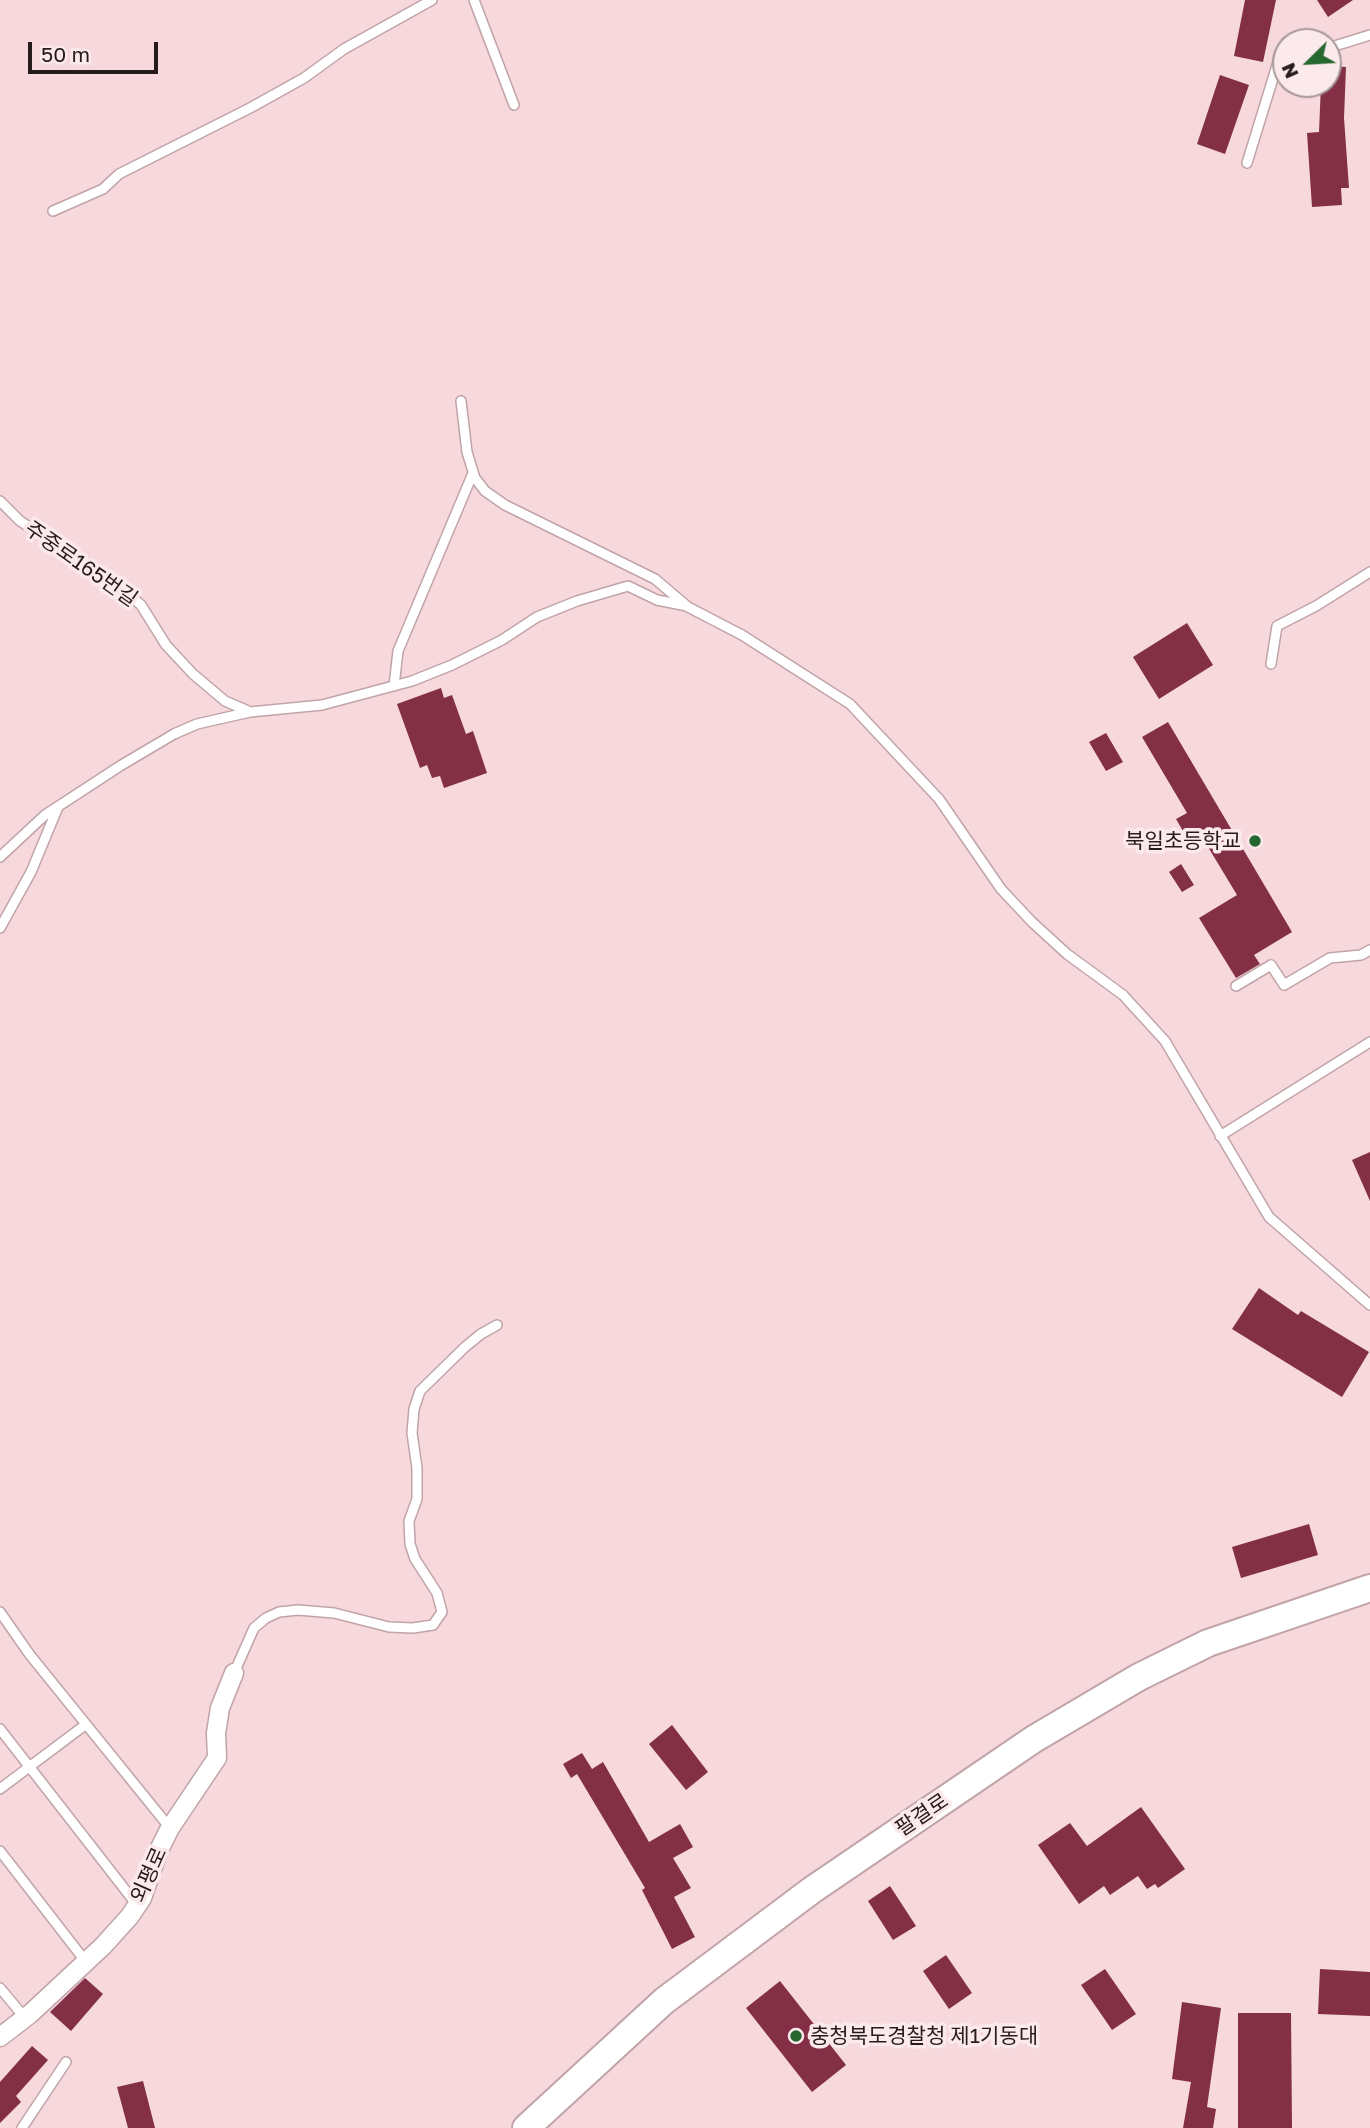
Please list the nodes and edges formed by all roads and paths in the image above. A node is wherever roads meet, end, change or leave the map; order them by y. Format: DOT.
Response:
graph roads {
  1 [pos="432,0"];
  2 [pos="474,0"];
  3 [pos="1370,35"];
  4 [pos="1342,45"];
  5 [pos="1272,82"];
  6 [pos="514,105"];
  7 [pos="1247,163"];
  8 [pos="52,211"];
  9 [pos="461,401"];
  10 [pos="473,473"];
  11 [pos="0,501"];
  12 [pos="1370,572"];
  13 [pos="688,607"];
  14 [pos="1271,664"];
  15 [pos="394,687"];
  16 [pos="250,712"];
  17 [pos="59,806"];
  18 [pos="0,857"];
  19 [pos="0,928"];
  20 [pos="1370,950"];
  21 [pos="1236,986"];
  22 [pos="1370,1042"];
  23 [pos="1220,1136"];
  24 [pos="1370,1305"];
  25 [pos="497,1325"];
  26 [pos="1370,1588"];
  27 [pos="0,1612"];
  28 [pos="234,1673"];
  29 [pos="85,1725"];
  30 [pos="0,1730"];
  31 [pos="28,1768"];
  32 [pos="0,1789"];
  33 [pos="170,1828"];
  34 [pos="0,1851"];
  35 [pos="137,1905"];
  36 [pos="86,1962"];
  37 [pos="0,1988"];
  38 [pos="25,2018"];
  39 [pos="0,2037"];
  40 [pos="66,2062"];
  41 [pos="22,2128"];
  42 [pos="526,2128"];
  1 -- 8 [label="lane"];
  2 -- 6 [label="lane"];
  3 -- 4 [label="lane"];
  5 -- 7 [label="lane"];
  9 -- 10 [label="lane"];
  10 -- 13 [label="lane"];
  10 -- 15 [label="lane"];
  11 -- 16 [label="lane, 주중로165번길"];
  12 -- 14 [label="lane"];
  13 -- 15 [label="lane"];
  13 -- 23 [label="lane"];
  15 -- 16 [label="lane"];
  16 -- 17 [label="lane"];
  17 -- 18 [label="lane"];
  17 -- 19 [label="lane"];
  20 -- 21 [label="lane"];
  22 -- 23 [label="lane"];
  23 -- 24 [label="lane"];
  25 -- 28 [label="lane"];
  26 -- 42 [label="street, 팔결로"];
  27 -- 29 [label="lane"];
  28 -- 33 [label="street, 외평로"];
  29 -- 31 [label="lane"];
  29 -- 33 [label="lane"];
  30 -- 31 [label="lane"];
  31 -- 32 [label="lane"];
  31 -- 35 [label="lane"];
  33 -- 35 [label="street, 외평로"];
  34 -- 36 [label="lane"];
  35 -- 36 [label="street, 외평로"];
  36 -- 38 [label="street, 외평로"];
  37 -- 38 [label="lane"];
  38 -- 39 [label="street, 외평로"];
  40 -- 41 [label="lane"];
}
